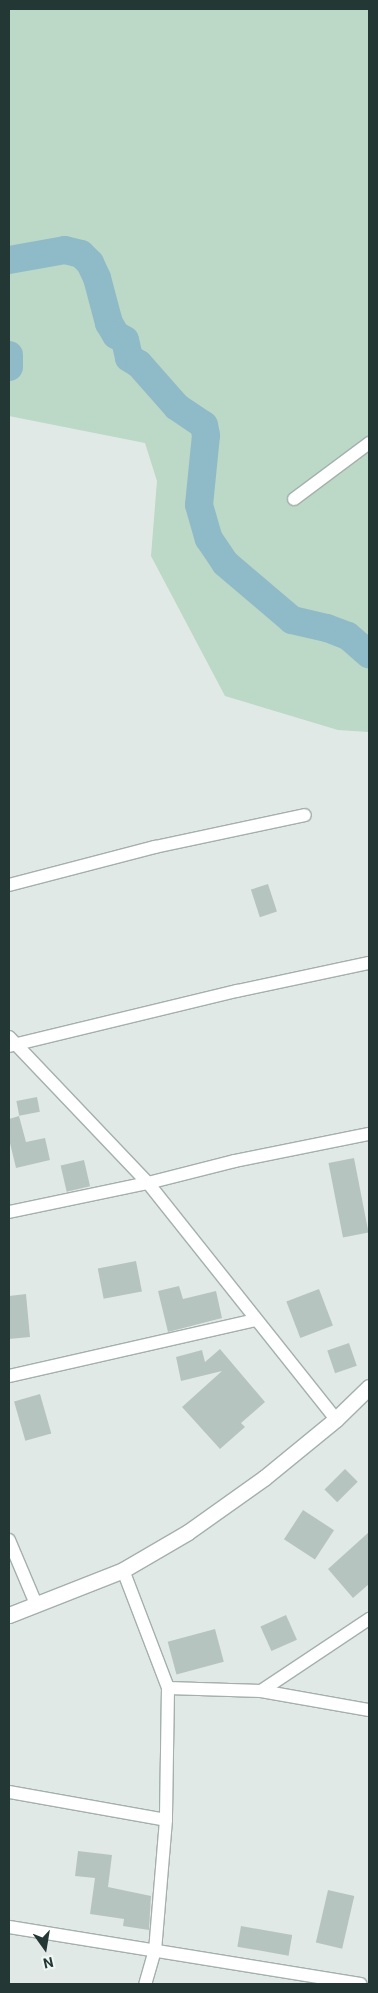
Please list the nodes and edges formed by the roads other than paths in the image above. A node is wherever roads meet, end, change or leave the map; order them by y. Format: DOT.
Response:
graph roads {
  1 [pos="369,443"];
  2 [pos="294,499"];
  3 [pos="305,815"];
  4 [pos="9,884"];
  5 [pos="369,963"];
  6 [pos="11,1042"];
  7 [pos="369,1134"];
  8 [pos="148,1183"];
  9 [pos="9,1212"];
  10 [pos="256,1320"];
  11 [pos="9,1376"];
  12 [pos="369,1387"];
  13 [pos="336,1420"];
  14 [pos="9,1540"];
  15 [pos="123,1570"];
  16 [pos="36,1604"];
  17 [pos="9,1615"];
  18 [pos="369,1619"];
  19 [pos="168,1688"];
  20 [pos="262,1690"];
  21 [pos="369,1710"];
  22 [pos="9,1792"];
  23 [pos="166,1820"];
  24 [pos="9,1926"];
  25 [pos="155,1950"];
  26 [pos="145,1984"];
  27 [pos="360,1984"];
  1 -- 2 [label="street"];
  3 -- 4 [label="street"];
  5 -- 6 [label="street"];
  6 -- 8 [label="street"];
  7 -- 8 [label="street"];
  8 -- 9 [label="street"];
  8 -- 10 [label="street"];
  10 -- 11 [label="street"];
  10 -- 13 [label="street"];
  12 -- 13 [label="main road"];
  13 -- 15 [label="main road"];
  14 -- 16 [label="street"];
  15 -- 16 [label="main road"];
  15 -- 19 [label="street"];
  16 -- 17 [label="main road"];
  18 -- 20 [label="street"];
  19 -- 20 [label="street"];
  19 -- 23 [label="street"];
  20 -- 21 [label="street"];
  22 -- 23 [label="street"];
  23 -- 25 [label="street"];
  24 -- 25 [label="street"];
  25 -- 26 [label="street"];
  25 -- 27 [label="street"];
}
